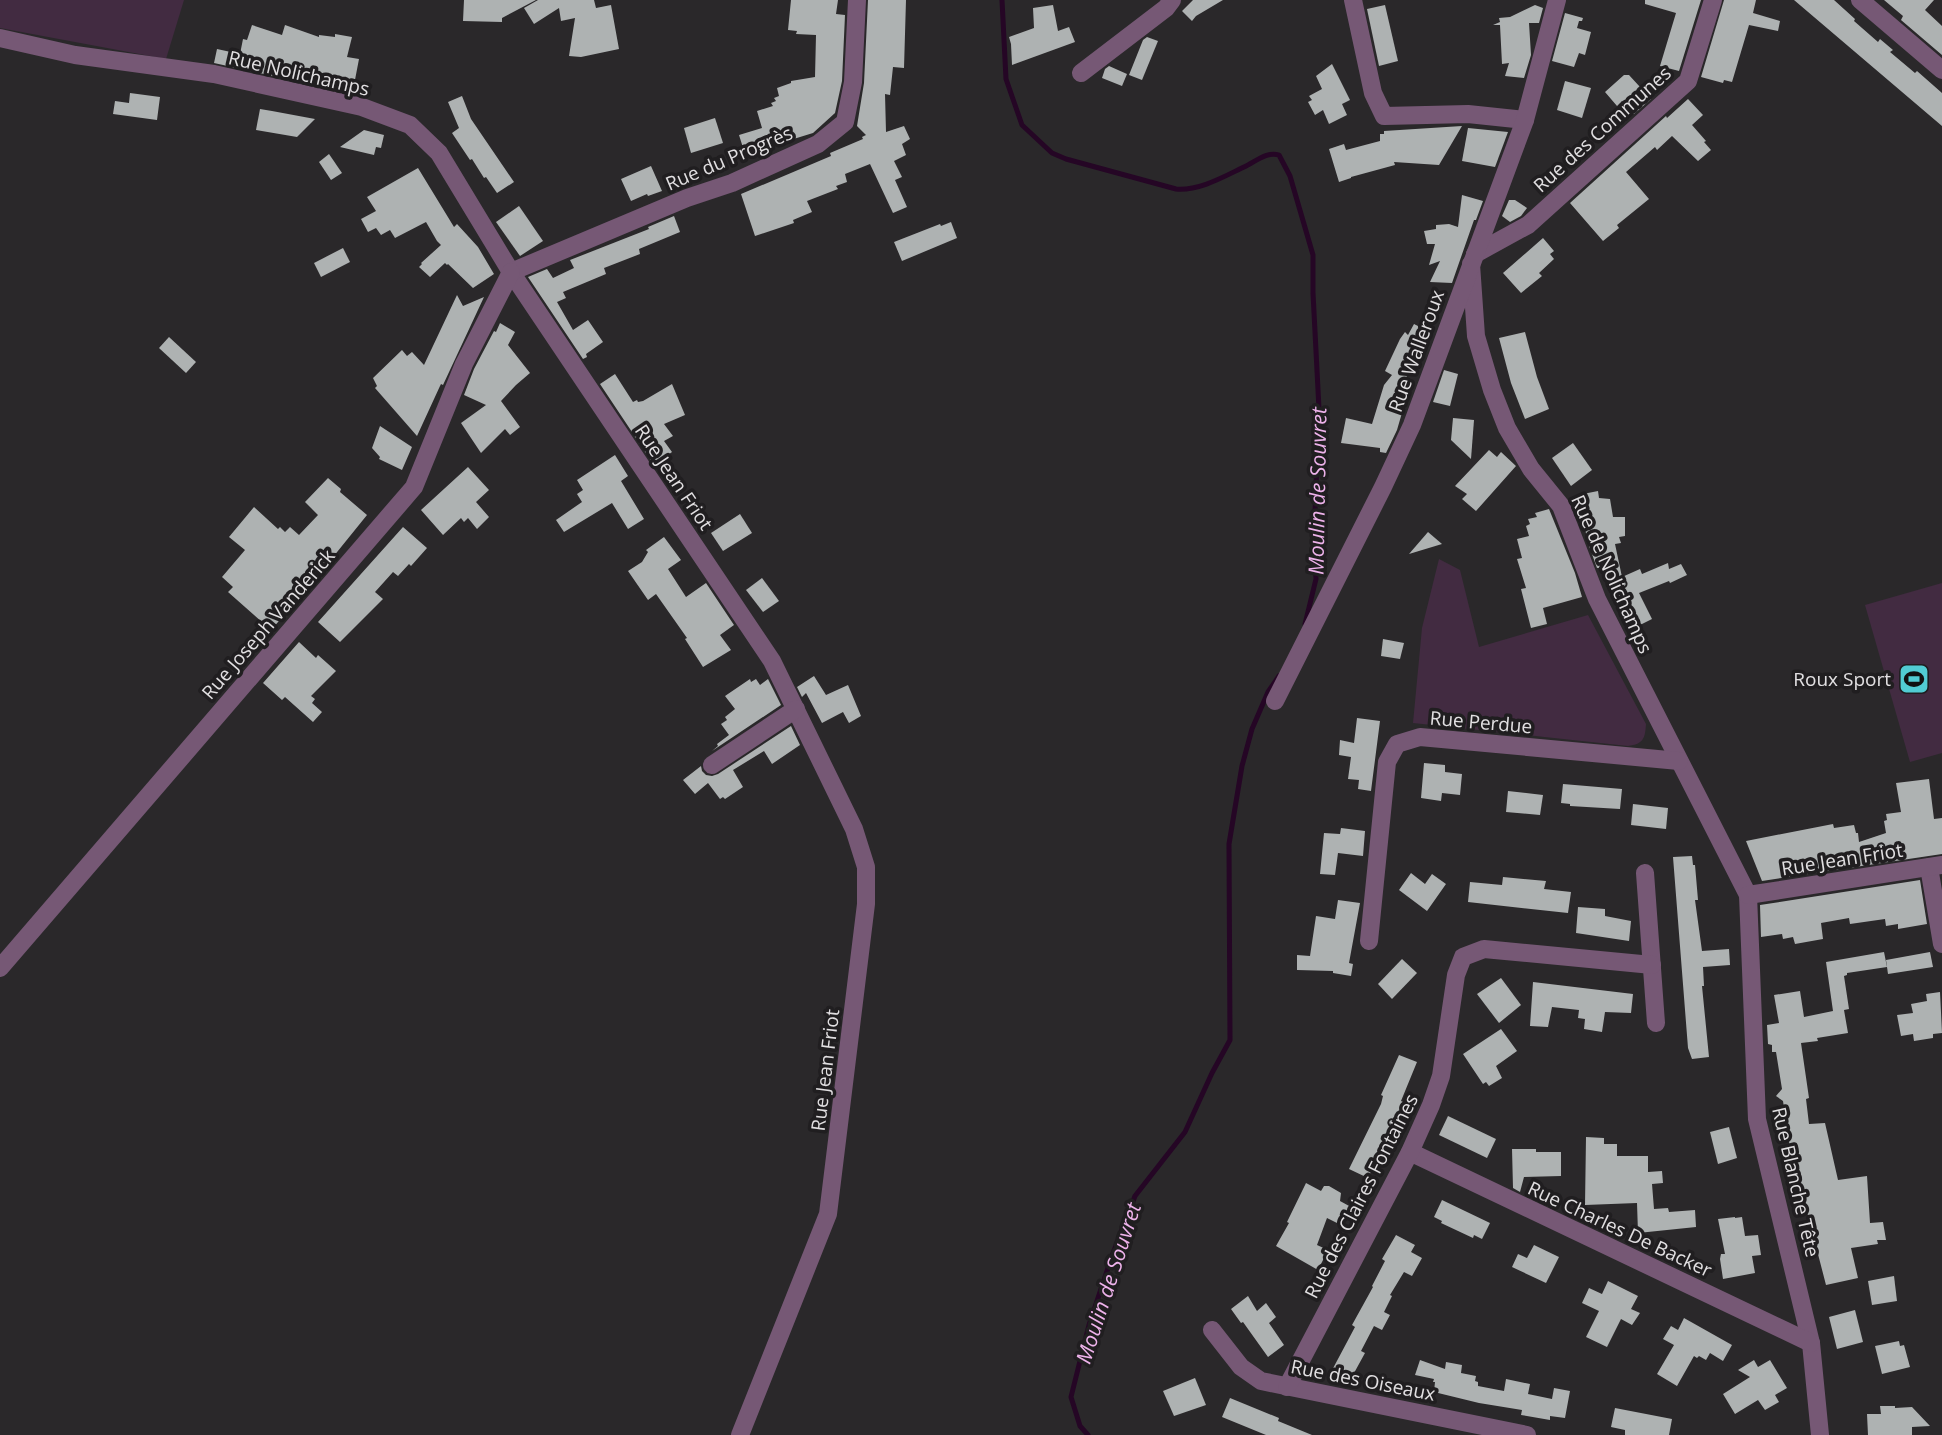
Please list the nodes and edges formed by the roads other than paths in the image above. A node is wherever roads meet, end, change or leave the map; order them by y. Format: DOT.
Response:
graph roads {
  1 [pos="857,0"];
  2 [pos="1172,0"];
  3 [pos="1353,0"];
  4 [pos="1557,0"];
  5 [pos="1713,0"];
  6 [pos="1860,0"];
  7 [pos="0,38"];
  8 [pos="1942,70"];
  9 [pos="1080,72"];
  10 [pos="1525,120"];
  11 [pos="1473,259"];
  12 [pos="511,272"];
  13 [pos="1275,701"];
  14 [pos="796,709"];
  15 [pos="1679,761"];
  16 [pos="712,765"];
  17 [pos="1936,866"];
  18 [pos="1645,873"];
  19 [pos="1748,895"];
  20 [pos="1369,941"];
  21 [pos="1942,944"];
  22 [pos="1652,965"];
  23 [pos="0,968"];
  24 [pos="1656,1023"];
  25 [pos="1410,1152"];
  26 [pos="1212,1329"];
  27 [pos="1811,1343"];
  28 [pos="1287,1387"];
  29 [pos="740,1435"];
  30 [pos="1527,1435"];
  31 [pos="1820,1435"];
  1 -- 12 [label="street, Rue du Progrès"];
  2 -- 9 [label="street"];
  3 -- 10 [label="street"];
  4 -- 10 [label="street, Rue Walleroux"];
  5 -- 11 [label="street, Rue des Communes"];
  6 -- 8 [label="street"];
  7 -- 12 [label="street, Rue Nolichamps"];
  10 -- 11 [label="street, Rue Walleroux"];
  11 -- 13 [label="street, Rue Walleroux"];
  11 -- 15 [label="street, Rue de Nolichamps"];
  12 -- 14 [label="street, Rue Jean Friot"];
  12 -- 23 [label="street, Rue Joseph Vanderick"];
  14 -- 16 [label="street"];
  14 -- 29 [label="street, Rue Jean Friot"];
  15 -- 19 [label="street, Rue de Nolichamps"];
  15 -- 20 [label="street, Rue Perdue"];
  17 -- 19 [label="street, Rue Jean Friot"];
  17 -- 21 [label="street"];
  18 -- 22 [label="street"];
  19 -- 27 [label="street, Rue Blanche Tête"];
  22 -- 24 [label="street"];
  22 -- 25 [label="street, Rue des Claires Fontaines"];
  25 -- 27 [label="street, Rue Charles De Backer"];
  25 -- 28 [label="street, Rue des Claires Fontaines"];
  26 -- 28 [label="street, Rue des Oiseaux"];
  27 -- 31 [label="street, Rue Blanche Tête"];
  28 -- 30 [label="street, Rue des Oiseaux"];
}
